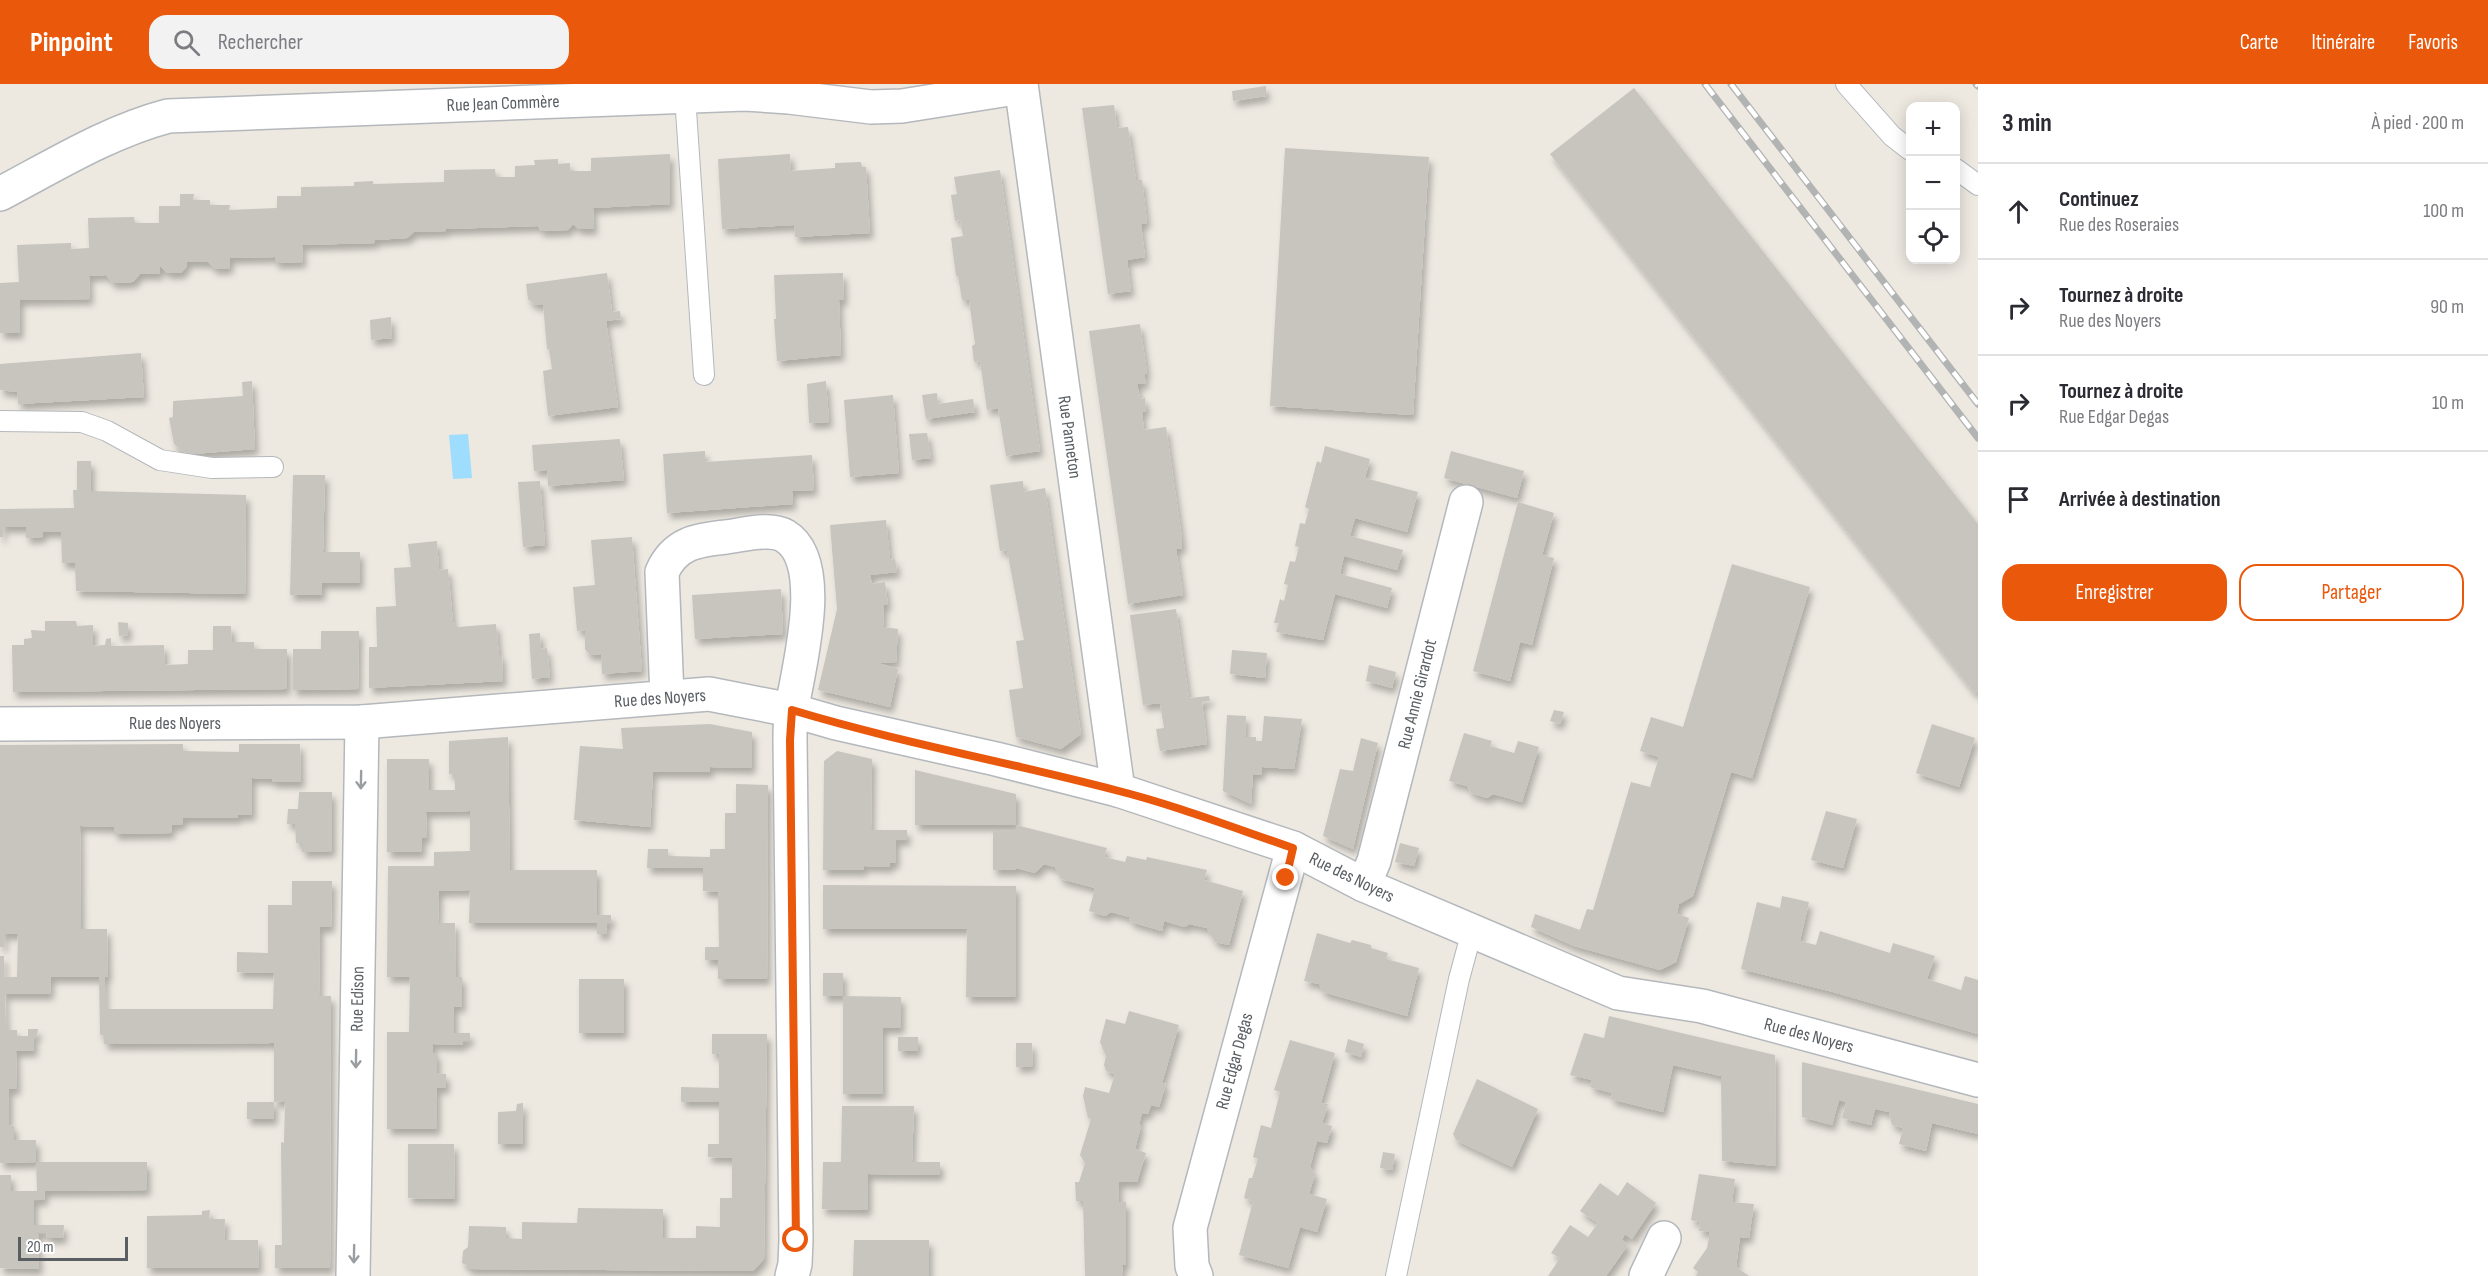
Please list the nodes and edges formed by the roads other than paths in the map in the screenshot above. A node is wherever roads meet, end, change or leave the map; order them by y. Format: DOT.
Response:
graph roads {
  1 [pos="1846,84"];
  2 [pos="1021,85"];
  3 [pos="685,96"];
  4 [pos="1906,146"];
  5 [pos="1960,172"];
  6 [pos="1978,185"];
  7 [pos="0,194"];
  8 [pos="704,375"];
  9 [pos="0,421"];
  10 [pos="273,467"];
  11 [pos="1466,502"];
  12 [pos="667,697"];
  13 [pos="792,710"];
  14 [pos="362,722"];
  15 [pos="0,724"];
  16 [pos="1118,790"];
  17 [pos="1293,848"];
  18 [pos="1364,885"];
  19 [pos="1472,931"];
  20 [pos="1978,1080"];
  21 [pos="1664,1238"];
  22 [pos="353,1276"];
  23 [pos="792,1276"];
  24 [pos="1196,1276"];
  25 [pos="1396,1276"];
  26 [pos="1646,1276"];
  1 -- 4 [label="lane"];
  2 -- 3 [label="street, Rue Jean Commère"];
  2 -- 16 [label="street, Rue Panneton"];
  3 -- 7 [label="street, Rue Jean Commère"];
  3 -- 8 [label="lane"];
  5 -- 6 [label="lane"];
  9 -- 10 [label="lane"];
  11 -- 18 [label="street, Rue Annie Girardot"];
  12 -- 13 [label="street, Rue des Noyers"];
  12 -- 13 [label="street"];
  12 -- 14 [label="street, Rue des Noyers"];
  13 -- 16 [label="street, Rue des Noyers"];
  13 -- 23 [label="street"];
  14 -- 15 [label="street, Rue des Noyers"];
  14 -- 22 [label="street, Rue Edison, one-way"];
  16 -- 17 [label="street, Rue des Noyers"];
  17 -- 18 [label="street, Rue des Noyers"];
  17 -- 24 [label="street, Rue Edgar Degas"];
  18 -- 19 [label="street, Rue des Noyers"];
  19 -- 20 [label="street, Rue des Noyers"];
  19 -- 25 [label="lane"];
  21 -- 26 [label="street"];
}
